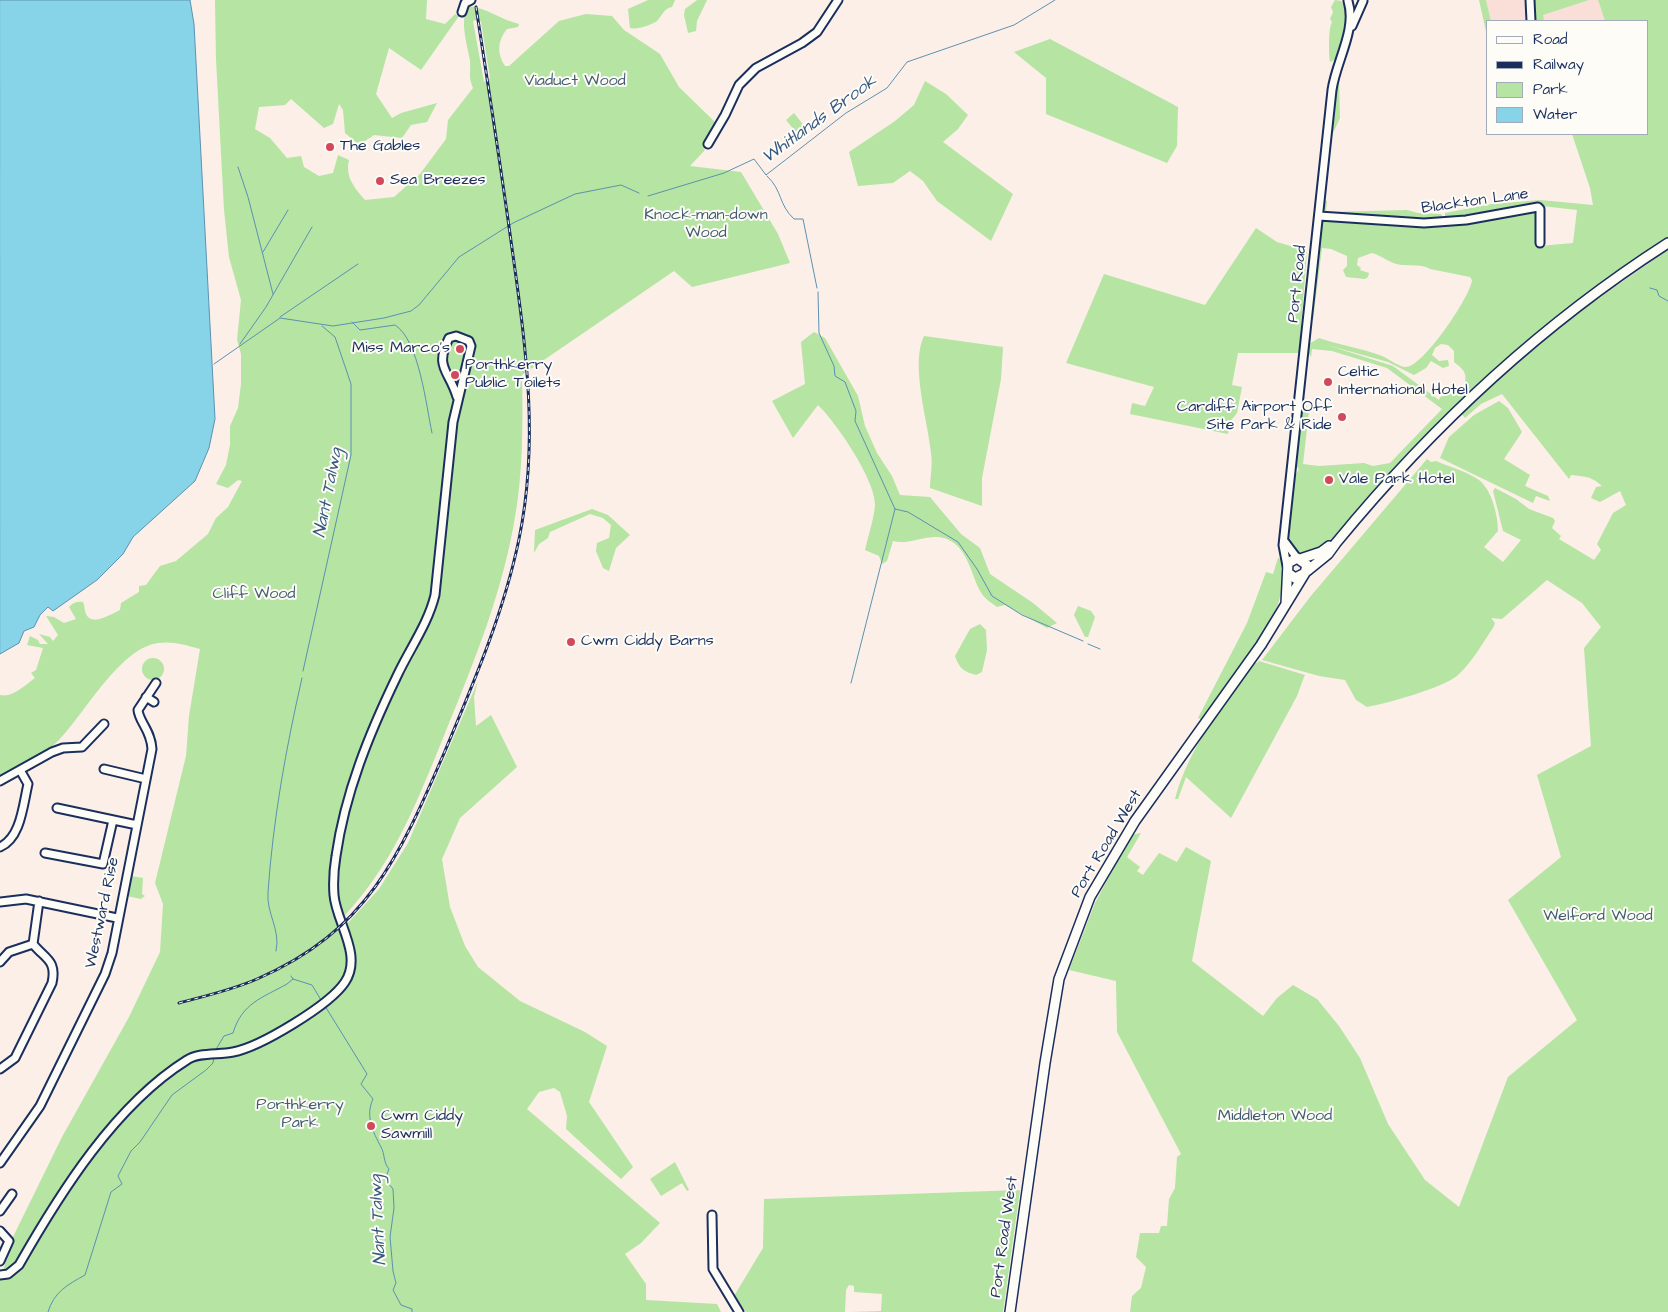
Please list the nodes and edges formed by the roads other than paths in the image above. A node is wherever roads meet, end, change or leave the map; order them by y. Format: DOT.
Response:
graph roads {
  1 [pos="471,0"];
  2 [pos="838,0"];
  3 [pos="1363,0"];
  4 [pos="1530,0"];
  5 [pos="1348,1"];
  6 [pos="462,12"];
  7 [pos="1532,20"];
  8 [pos="1349,31"];
  9 [pos="708,144"];
  10 [pos="1319,216"];
  11 [pos="1540,243"];
  12 [pos="1668,243"];
  13 [pos="457,397"];
  14 [pos="1285,542"];
  15 [pos="1336,543"];
  16 [pos="1299,558"];
  17 [pos="1288,570"];
  18 [pos="1306,572"];
  19 [pos="1286,604"];
  20 [pos="156,683"];
  21 [pos="146,697"];
  22 [pos="154,702"];
  23 [pos="104,724"];
  24 [pos="104,769"];
  25 [pos="20,770"];
  26 [pos="146,779"];
  27 [pos="0,781"];
  28 [pos="57,808"];
  29 [pos="114,820"];
  30 [pos="137,825"];
  31 [pos="0,847"];
  32 [pos="45,853"];
  33 [pos="39,901"];
  34 [pos="0,902"];
  35 [pos="117,918"];
  36 [pos="33,944"];
  37 [pos="0,962"];
  38 [pos="0,1069"];
  39 [pos="0,1164"];
  40 [pos="12,1194"];
  41 [pos="0,1211"];
  42 [pos="712,1215"];
  43 [pos="0,1231"];
  44 [pos="0,1261"];
  45 [pos="0,1275"];
  46 [pos="739,1312"];
  47 [pos="1010,1312"];
  1 -- 6 [label="street"];
  2 -- 9 [label="street"];
  3 -- 5 [label="street"];
  3 -- 8 [label="street, Port Road"];
  4 -- 7 [label="street"];
  5 -- 8 [label="street, Port Road"];
  8 -- 10 [label="street, Port Road"];
  10 -- 11 [label="street, Blackton Lane"];
  10 -- 14 [label="street, Port Road"];
  12 -- 15 [label="main road"];
  13 -- 13 [label="street"];
  13 -- 45 [label="street"];
  14 -- 16 [label="street"];
  14 -- 17 [label="street, Port Road"];
  15 -- 16 [label="main road"];
  15 -- 18 [label="main road"];
  16 -- 17 [label="main road"];
  16 -- 18 [label="main road"];
  17 -- 18 [label="main road"];
  17 -- 19 [label="main road, Port Road West"];
  18 -- 19 [label="main road, Port Road West"];
  19 -- 47 [label="main road, Port Road West"];
  20 -- 21 [label="street, Westward Rise"];
  21 -- 22 [label="street"];
  21 -- 26 [label="street, Westward Rise"];
  23 -- 25 [label="street"];
  24 -- 26 [label="street"];
  25 -- 27 [label="street"];
  25 -- 31 [label="street"];
  26 -- 30 [label="street, Westward Rise"];
  28 -- 29 [label="street"];
  29 -- 30 [label="street"];
  29 -- 32 [label="street"];
  30 -- 35 [label="street, Westward Rise"];
  33 -- 34 [label="street"];
  33 -- 35 [label="street"];
  33 -- 36 [label="street"];
  35 -- 39 [label="street, Westward Rise"];
  36 -- 37 [label="street"];
  36 -- 38 [label="street"];
  40 -- 41 [label="street"];
  42 -- 46 [label="street"];
  43 -- 44 [label="street"];
}
